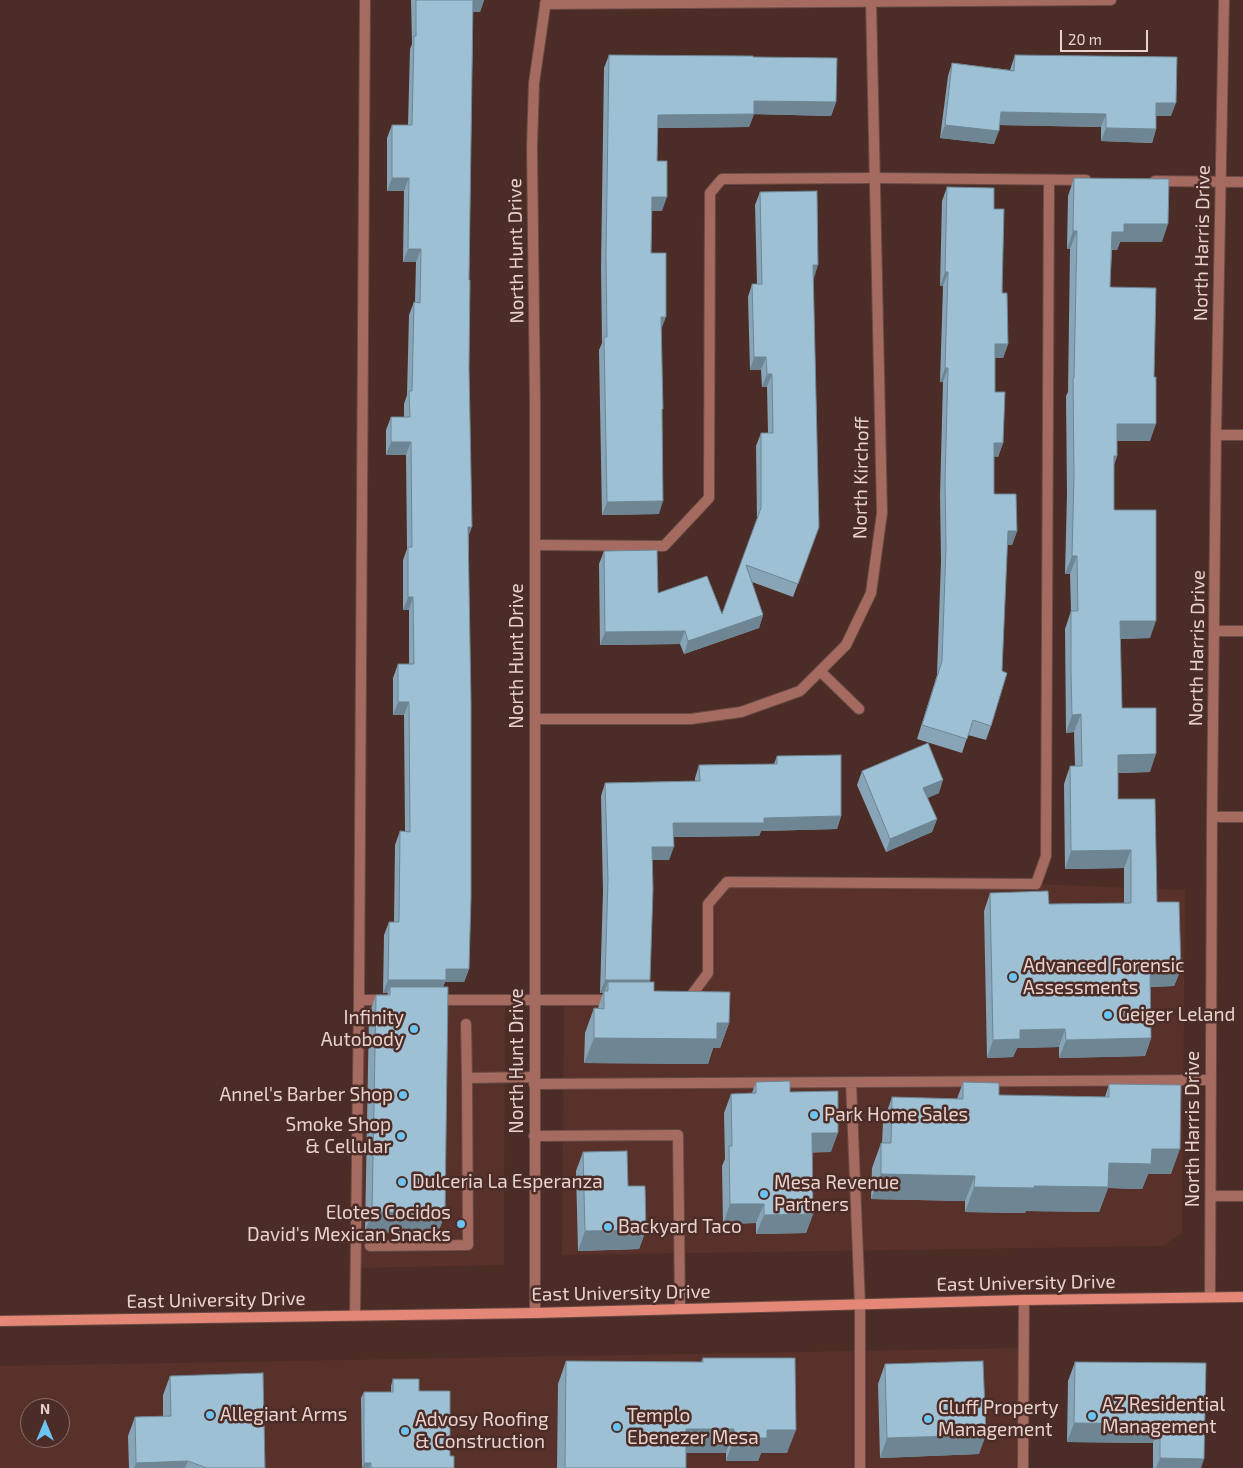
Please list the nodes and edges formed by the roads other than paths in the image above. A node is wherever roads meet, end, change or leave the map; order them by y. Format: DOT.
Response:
graph roads {
  1 [pos="364,0"];
  2 [pos="1111,0"];
  3 [pos="1224,0"];
  4 [pos="872,1"];
  5 [pos="546,2"];
  6 [pos="876,178"];
  7 [pos="1049,180"];
  8 [pos="1097,180"];
  9 [pos="1144,181"];
  10 [pos="1221,182"];
  11 [pos="1243,182"];
  12 [pos="1216,435"];
  13 [pos="1243,435"];
  14 [pos="535,545"];
  15 [pos="1215,631"];
  16 [pos="1243,631"];
  17 [pos="820,671"];
  18 [pos="858,709"];
  19 [pos="535,719"];
  20 [pos="1212,816"];
  21 [pos="1243,817"];
  22 [pos="358,1000"];
  23 [pos="398,1000"];
  24 [pos="427,1000"];
  25 [pos="534,1000"];
  26 [pos="621,1000"];
  27 [pos="679,1000"];
  28 [pos="466,1024"];
  29 [pos="467,1078"];
  30 [pos="1211,1080"];
  31 [pos="534,1081"];
  32 [pos="851,1082"];
  33 [pos="534,1136"];
  34 [pos="1211,1196"];
  35 [pos="1243,1196"];
  36 [pos="370,1246"];
  37 [pos="1210,1297"];
  38 [pos="1243,1297"];
  39 [pos="1024,1300"];
  40 [pos="860,1305"];
  41 [pos="680,1309"];
  42 [pos="535,1313"];
  43 [pos="355,1315"];
  44 [pos="0,1320"];
  45 [pos="860,1468"];
  46 [pos="1023,1468"];
  1 -- 22 [label="street"];
  2 -- 4 [label="street"];
  3 -- 10 [label="street, North Harris Drive"];
  4 -- 5 [label="street"];
  4 -- 6 [label="street, North Kirchoff"];
  5 -- 14 [label="street, North Hunt Drive"];
  6 -- 7 [label="street"];
  6 -- 14 [label="street"];
  6 -- 17 [label="street, North Kirchoff"];
  7 -- 8 [label="street"];
  7 -- 27 [label="street"];
  9 -- 10 [label="street"];
  10 -- 11 [label="street"];
  10 -- 12 [label="street, North Harris Drive"];
  12 -- 13 [label="street"];
  12 -- 15 [label="street, North Harris Drive"];
  14 -- 19 [label="street, North Hunt Drive"];
  15 -- 16 [label="street"];
  15 -- 20 [label="street, North Harris Drive"];
  17 -- 18 [label="street"];
  17 -- 19 [label="street, North Kirchoff"];
  19 -- 25 [label="street, North Hunt Drive"];
  20 -- 21 [label="street"];
  20 -- 30 [label="street, North Harris Drive"];
  22 -- 23 [label="street"];
  22 -- 43 [label="street"];
  24 -- 25 [label="street"];
  25 -- 26 [label="street"];
  25 -- 31 [label="street, North Hunt Drive"];
  28 -- 29 [label="street"];
  29 -- 31 [label="street"];
  29 -- 36 [label="street"];
  30 -- 32 [label="street"];
  30 -- 34 [label="street, North Harris Drive"];
  31 -- 32 [label="street"];
  31 -- 33 [label="street, North Hunt Drive"];
  32 -- 40 [label="street"];
  33 -- 41 [label="street"];
  33 -- 42 [label="street, North Hunt Drive"];
  34 -- 35 [label="street"];
  34 -- 37 [label="street, North Harris Drive"];
  37 -- 38 [label="main road, East University Drive"];
  37 -- 39 [label="main road, East University Drive"];
  39 -- 40 [label="main road, East University Drive"];
  39 -- 46 [label="street"];
  40 -- 41 [label="main road, East University Drive"];
  40 -- 45 [label="street"];
  41 -- 42 [label="main road, East University Drive"];
  42 -- 43 [label="main road, East University Drive"];
  43 -- 44 [label="main road, East University Drive"];
}
